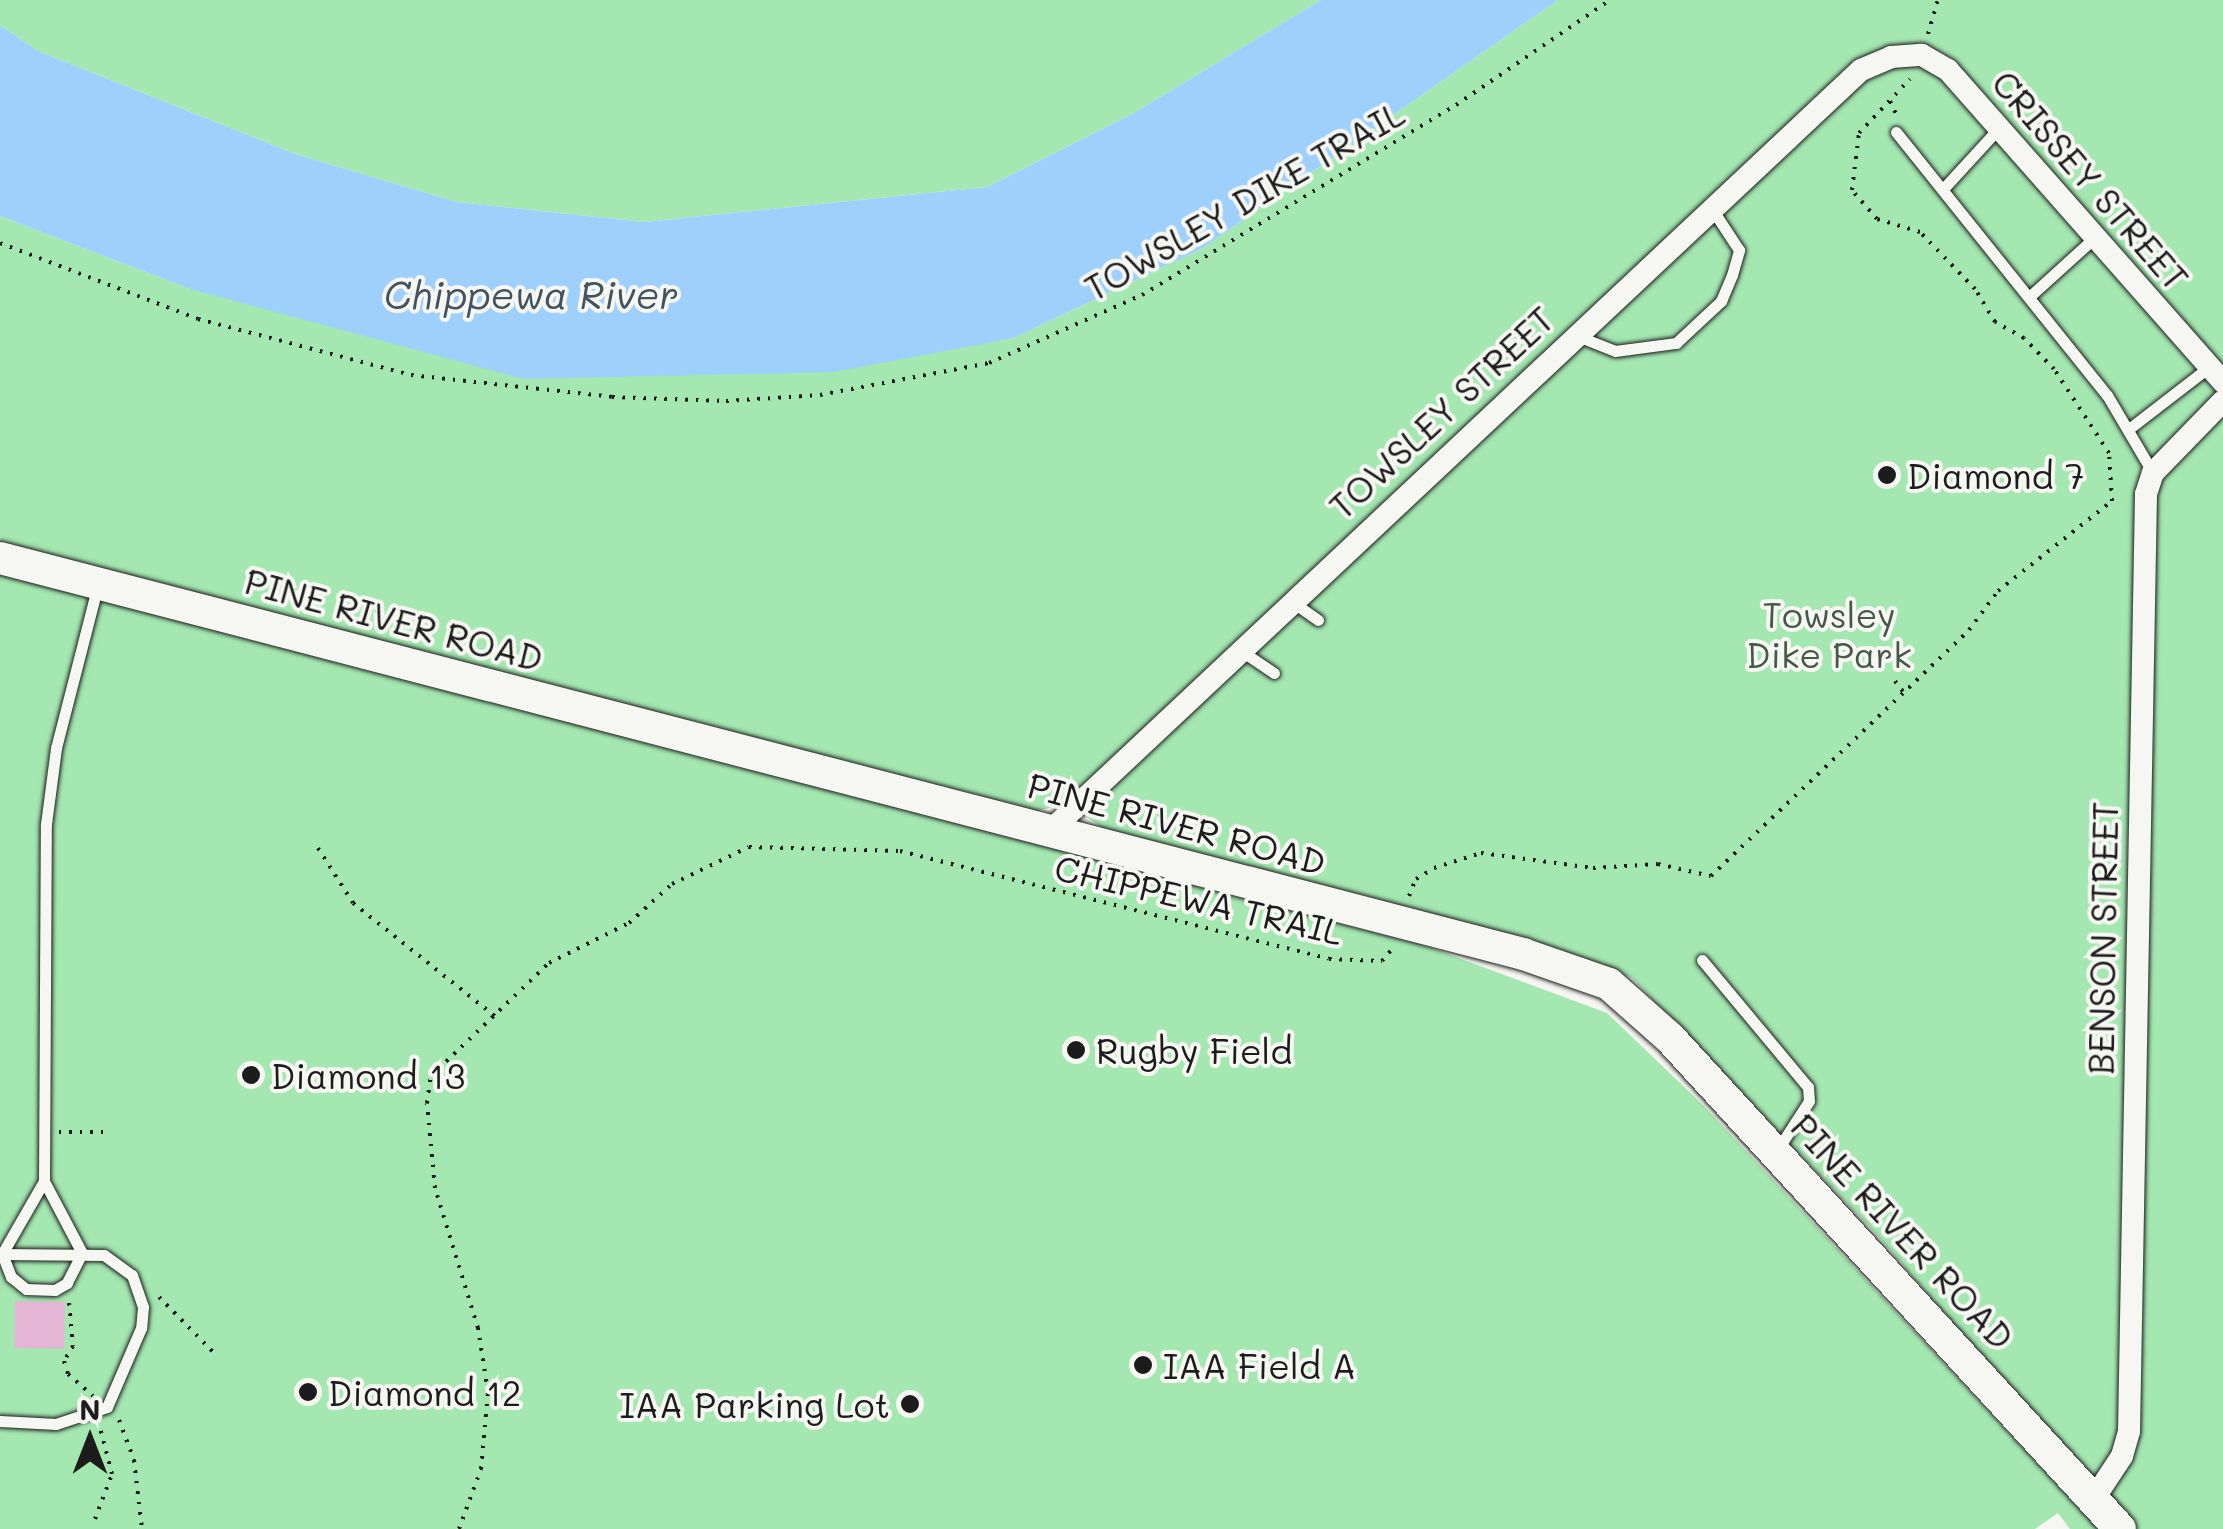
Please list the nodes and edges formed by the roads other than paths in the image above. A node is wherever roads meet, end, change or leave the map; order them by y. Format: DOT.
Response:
graph roads {
  1 [pos="1890,58"];
  2 [pos="1998,130"];
  3 [pos="1896,132"];
  4 [pos="1943,189"];
  5 [pos="1712,208"];
  6 [pos="2094,238"];
  7 [pos="2029,297"];
  8 [pos="1575,336"];
  9 [pos="2216,374"];
  10 [pos="2223,401"];
  11 [pos="2130,428"];
  12 [pos="2153,473"];
  13 [pos="0,558"];
  14 [pos="98,584"];
  15 [pos="1291,601"];
  16 [pos="1318,620"];
  17 [pos="1240,650"];
  18 [pos="1274,673"];
  19 [pos="1050,831"];
  20 [pos="1702,960"];
  21 [pos="1776,1152"];
  22 [pos="44,1181"];
  23 [pos="82,1253"];
  24 [pos="1,1254"];
  25 [pos="0,1421"];
  26 [pos="2096,1497"];
  27 [pos="2120,1529"];
  1 -- 2 [label="street, CRISSEY STREET"];
  1 -- 5 [label="street, TOWSLEY STREET"];
  2 -- 4 [label="lane"];
  2 -- 6 [label="street, CRISSEY STREET"];
  3 -- 4 [label="lane"];
  4 -- 7 [label="lane"];
  5 -- 8 [label="street, TOWSLEY STREET"];
  5 -- 8 [label="lane"];
  6 -- 7 [label="lane"];
  6 -- 9 [label="street, CRISSEY STREET"];
  7 -- 11 [label="lane"];
  8 -- 15 [label="street, TOWSLEY STREET"];
  9 -- 11 [label="lane"];
  10 -- 12 [label="street"];
  11 -- 12 [label="lane"];
  12 -- 26 [label="street, BENSON STREET"];
  13 -- 14 [label="street, PINE RIVER ROAD"];
  14 -- 19 [label="street, PINE RIVER ROAD"];
  14 -- 22 [label="lane"];
  15 -- 16 [label="lane"];
  15 -- 17 [label="street, TOWSLEY STREET"];
  17 -- 18 [label="lane"];
  17 -- 19 [label="street, TOWSLEY STREET"];
  19 -- 21 [label="street, PINE RIVER ROAD"];
  20 -- 21 [label="lane"];
  21 -- 26 [label="street, PINE RIVER ROAD"];
  22 -- 23 [label="lane"];
  22 -- 24 [label="lane"];
  23 -- 24 [label="lane"];
  23 -- 24 [label="lane"];
  23 -- 25 [label="lane"];
  26 -- 27 [label="street, PINE RIVER ROAD"];
}
